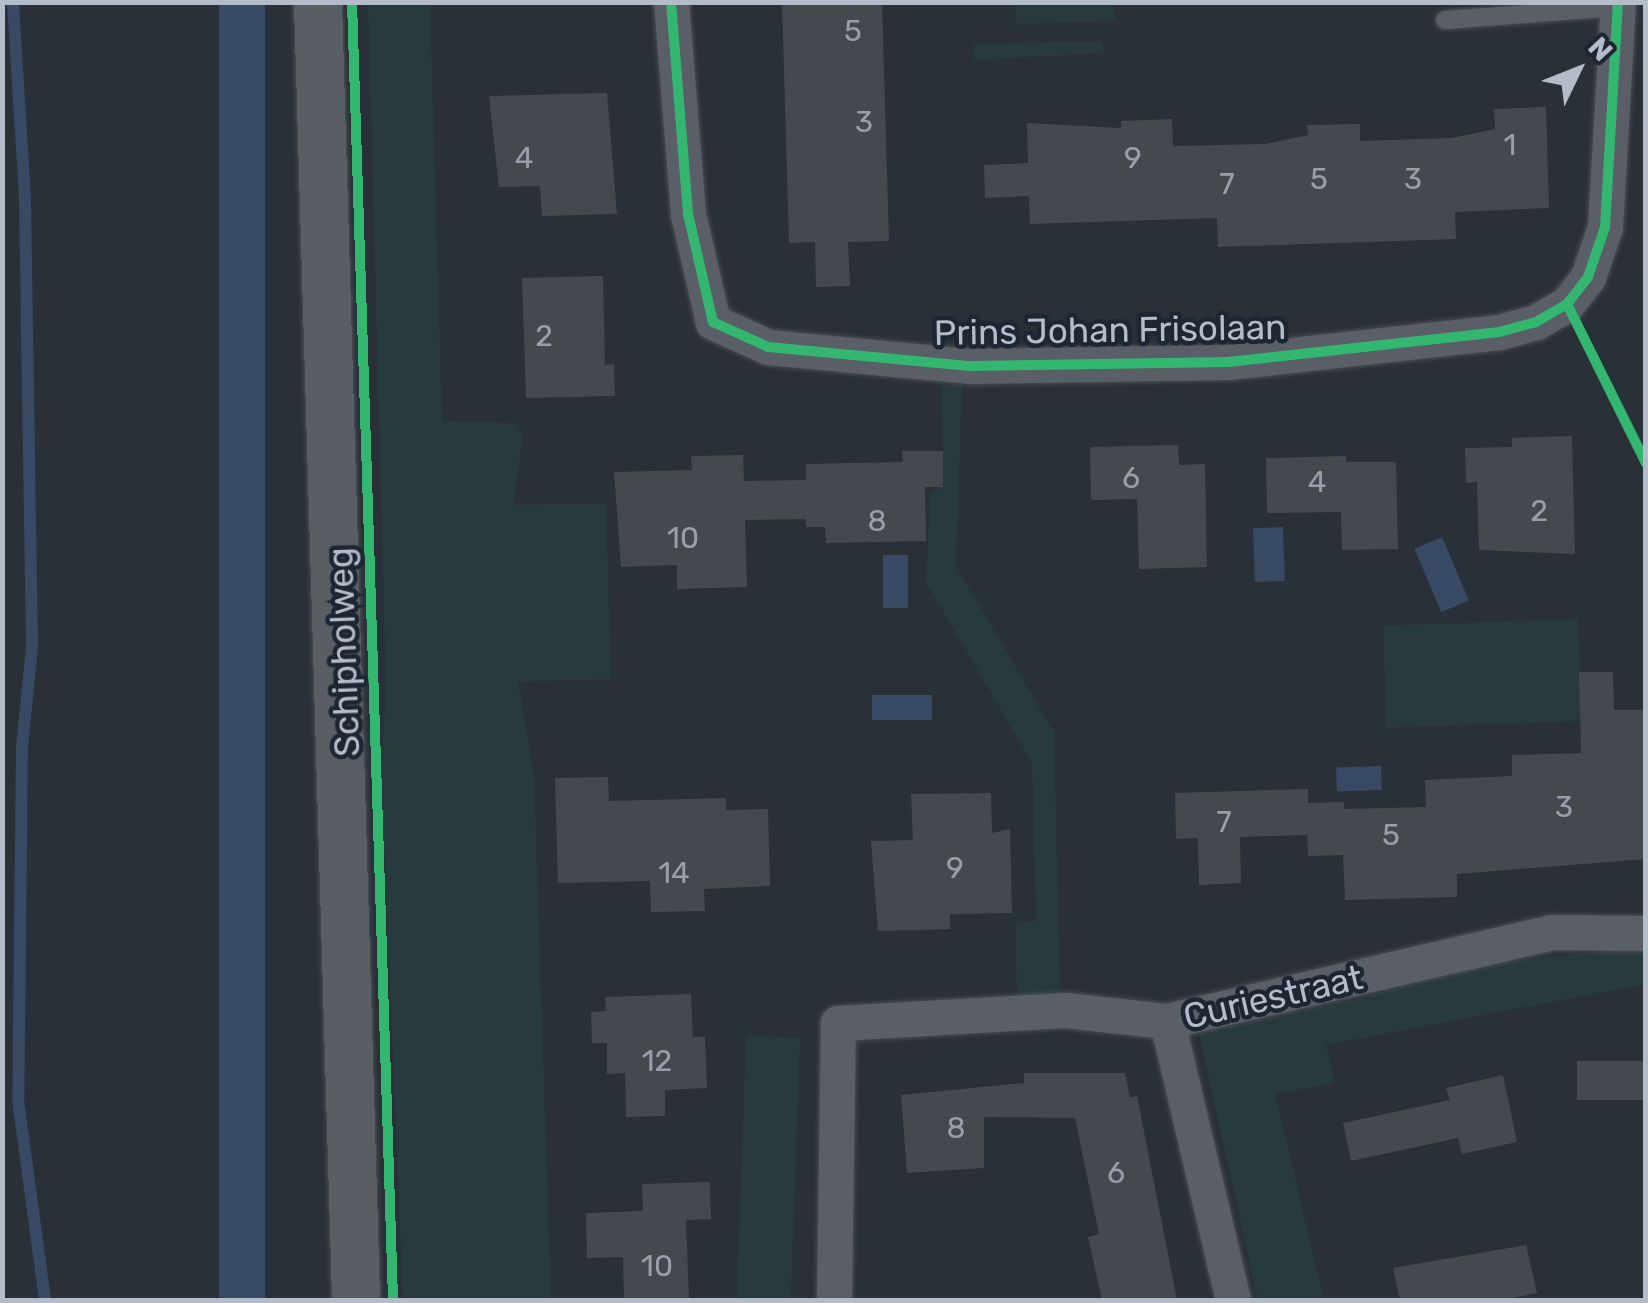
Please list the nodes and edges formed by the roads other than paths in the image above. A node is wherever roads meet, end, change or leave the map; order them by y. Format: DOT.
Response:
graph roads {
  1 [pos="318,2"];
  2 [pos="671,2"];
  3 [pos="1618,5"];
  4 [pos="1445,20"];
  5 [pos="1646,933"];
  6 [pos="1167,1021"];
  7 [pos="356,1300"];
  8 [pos="834,1300"];
  9 [pos="1233,1300"];
  1 -- 7 [label="main road, Schipholweg"];
  2 -- 3 [label="street, Prins Johan Frisolaan"];
  3 -- 4 [label="lane"];
  5 -- 6 [label="street, Curiestraat"];
  6 -- 8 [label="street, Curiestraat"];
  6 -- 9 [label="street"];
}
